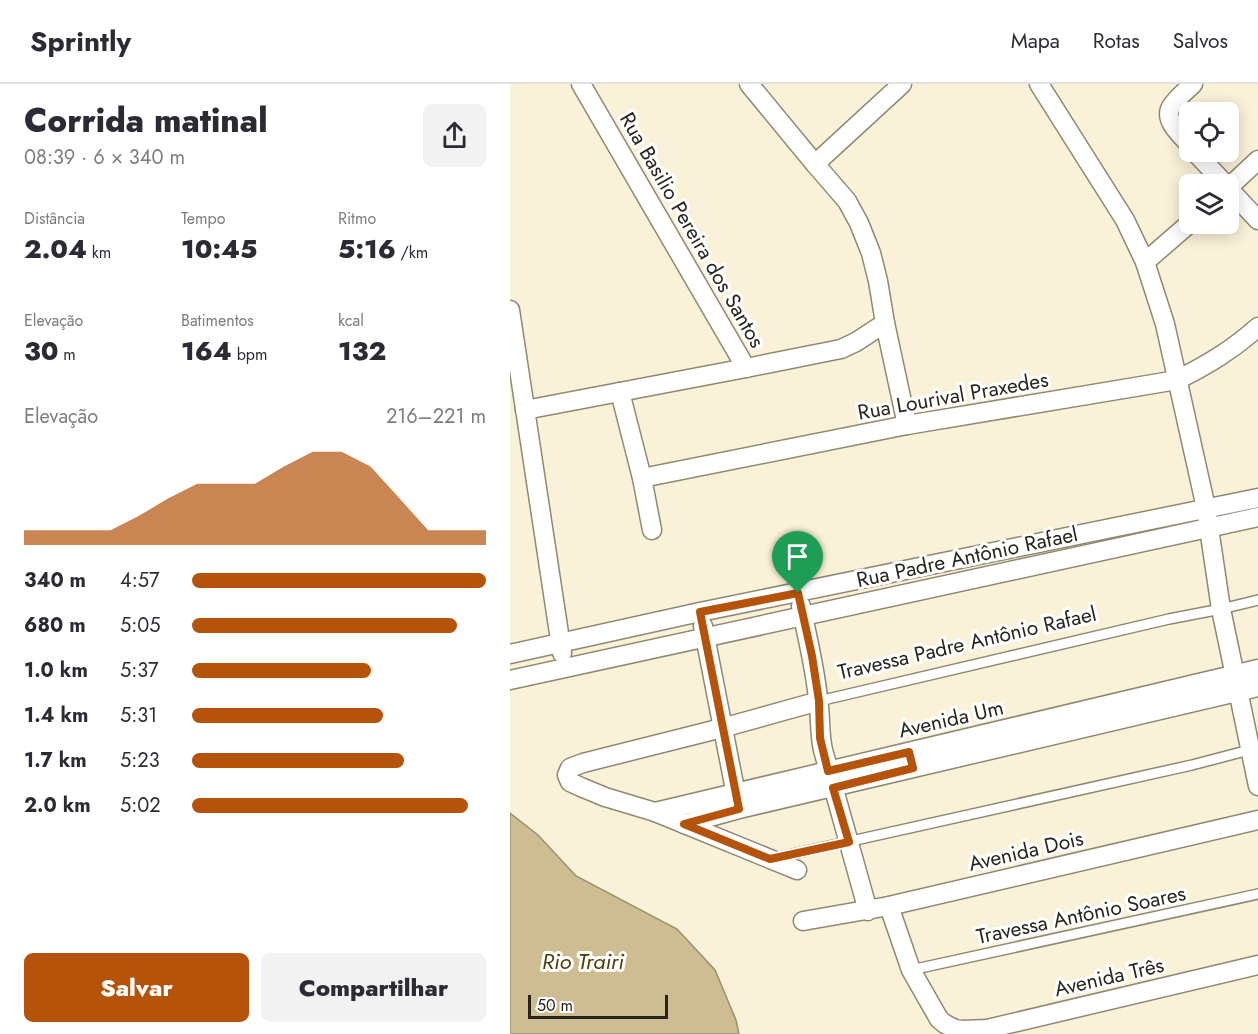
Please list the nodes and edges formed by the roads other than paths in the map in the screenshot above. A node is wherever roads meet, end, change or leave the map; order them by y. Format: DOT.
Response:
graph roads {
  1 [pos="581,84"];
  2 [pos="750,84"];
  3 [pos="902,84"];
  4 [pos="1039,84"];
  5 [pos="1192,84"];
  6 [pos="1179,132"];
  7 [pos="1258,160"];
  8 [pos="1204,162"];
  9 [pos="815,164"];
  10 [pos="1216,174"];
  11 [pos="1239,177"];
  12 [pos="1239,199"];
  13 [pos="1258,220"];
  14 [pos="1179,233"];
  15 [pos="1145,262"];
  16 [pos="510,310"];
  17 [pos="885,323"];
  18 [pos="1258,327"];
  19 [pos="512,335"];
  20 [pos="746,368"];
  21 [pos="1177,380"];
  22 [pos="620,392"];
  23 [pos="525,410"];
  24 [pos="907,425"];
  25 [pos="642,478"];
  26 [pos="1258,498"];
  27 [pos="1206,508"];
  28 [pos="1258,517"];
  29 [pos="1209,527"];
  30 [pos="652,530"];
  31 [pos="798,593"];
  32 [pos="1258,600"];
  33 [pos="1221,609"];
  34 [pos="700,612"];
  35 [pos="803,616"];
  36 [pos="706,637"];
  37 [pos="560,643"];
  38 [pos="510,654"];
  39 [pos="564,668"];
  40 [pos="1258,669"];
  41 [pos="510,680"];
  42 [pos="1236,683"];
  43 [pos="1258,687"];
  44 [pos="819,701"];
  45 [pos="722,728"];
  46 [pos="1254,749"];
  47 [pos="830,779"];
  48 [pos="1258,786"];
  49 [pos="737,801"];
  50 [pos="655,812"];
  51 [pos="1258,820"];
  52 [pos="684,824"];
  53 [pos="849,842"];
  54 [pos="770,859"];
  55 [pos="796,870"];
  56 [pos="1258,894"];
  57 [pos="889,906"];
  58 [pos="868,910"];
  59 [pos="803,921"];
  60 [pos="1258,965"];
  61 [pos="911,970"];
  62 [pos="981,1031"];
  1 -- 20 [label="street, Rua Basilio Pereira dos Santos"];
  2 -- 9 [label="street"];
  3 -- 9 [label="street"];
  4 -- 15 [label="street"];
  5 -- 6 [label="street"];
  7 -- 11 [label="street"];
  8 -- 10 [label="street"];
  9 -- 17 [label="street"];
  12 -- 13 [label="street"];
  14 -- 15 [label="street"];
  15 -- 21 [label="street"];
  16 -- 19 [label="street"];
  17 -- 20 [label="street"];
  17 -- 24 [label="street"];
  18 -- 21 [label="street, Rua Lourival Praxedes"];
  19 -- 23 [label="street"];
  20 -- 22 [label="street"];
  21 -- 24 [label="street, Rua Lourival Praxedes"];
  21 -- 27 [label="street"];
  22 -- 23 [label="street"];
  22 -- 25 [label="street"];
  23 -- 37 [label="street"];
  24 -- 25 [label="street, Rua Lourival Praxedes"];
  25 -- 30 [label="street"];
  26 -- 27 [label="street, Rua Padre Antônio Rafael"];
  27 -- 29 [label="street"];
  27 -- 31 [label="street, Rua Padre Antônio Rafael"];
  28 -- 29 [label="street, Rua Padre Antônio Rafael"];
  29 -- 33 [label="street"];
  29 -- 35 [label="street, Rua Padre Antônio Rafael"];
  31 -- 34 [label="street, Rua Padre Antônio Rafael"];
  31 -- 35 [label="street"];
  32 -- 33 [label="lane, Travessa Padre Antônio Rafael"];
  33 -- 42 [label="street"];
  33 -- 44 [label="lane, Travessa Padre Antônio Rafael"];
  34 -- 36 [label="street"];
  34 -- 37 [label="street, Rua Padre Antônio Rafael"];
  35 -- 36 [label="street, Rua Padre Antônio Rafael"];
  35 -- 44 [label="street"];
  36 -- 39 [label="street, Rua Padre Antônio Rafael"];
  36 -- 45 [label="street"];
  37 -- 38 [label="street, Rua Padre Antônio Rafael"];
  37 -- 39 [label="street"];
  39 -- 41 [label="street, Rua Padre Antônio Rafael"];
  40 -- 42 [label="street, Avenida Um"];
  42 -- 43 [label="street, Avenida Um"];
  42 -- 46 [label="street"];
  42 -- 47 [label="street, Avenida Um"];
  44 -- 45 [label="street, Travessa Padre Antônio Rafael"];
  44 -- 47 [label="street"];
  45 -- 49 [label="street"];
  45 -- 50 [label="street, Travessa Padre Antônio Rafael"];
  46 -- 48 [label="street"];
  46 -- 53 [label="lane"];
  47 -- 49 [label="street, Avenida Um"];
  47 -- 53 [label="street"];
  49 -- 50 [label="street, Avenida Um"];
  49 -- 52 [label="street, Avenida Um"];
  50 -- 52 [label="street"];
  51 -- 57 [label="street, Avenida Dois"];
  52 -- 54 [label="street"];
  53 -- 54 [label="lane"];
  53 -- 58 [label="street"];
  54 -- 55 [label="street"];
  56 -- 61 [label="lane, Travessa Antônio Soares"];
  57 -- 58 [label="street, Avenida Dois"];
  57 -- 61 [label="street"];
  58 -- 59 [label="street, Avenida Dois"];
  60 -- 62 [label="street, Avenida Três"];
  61 -- 62 [label="street"];
}
